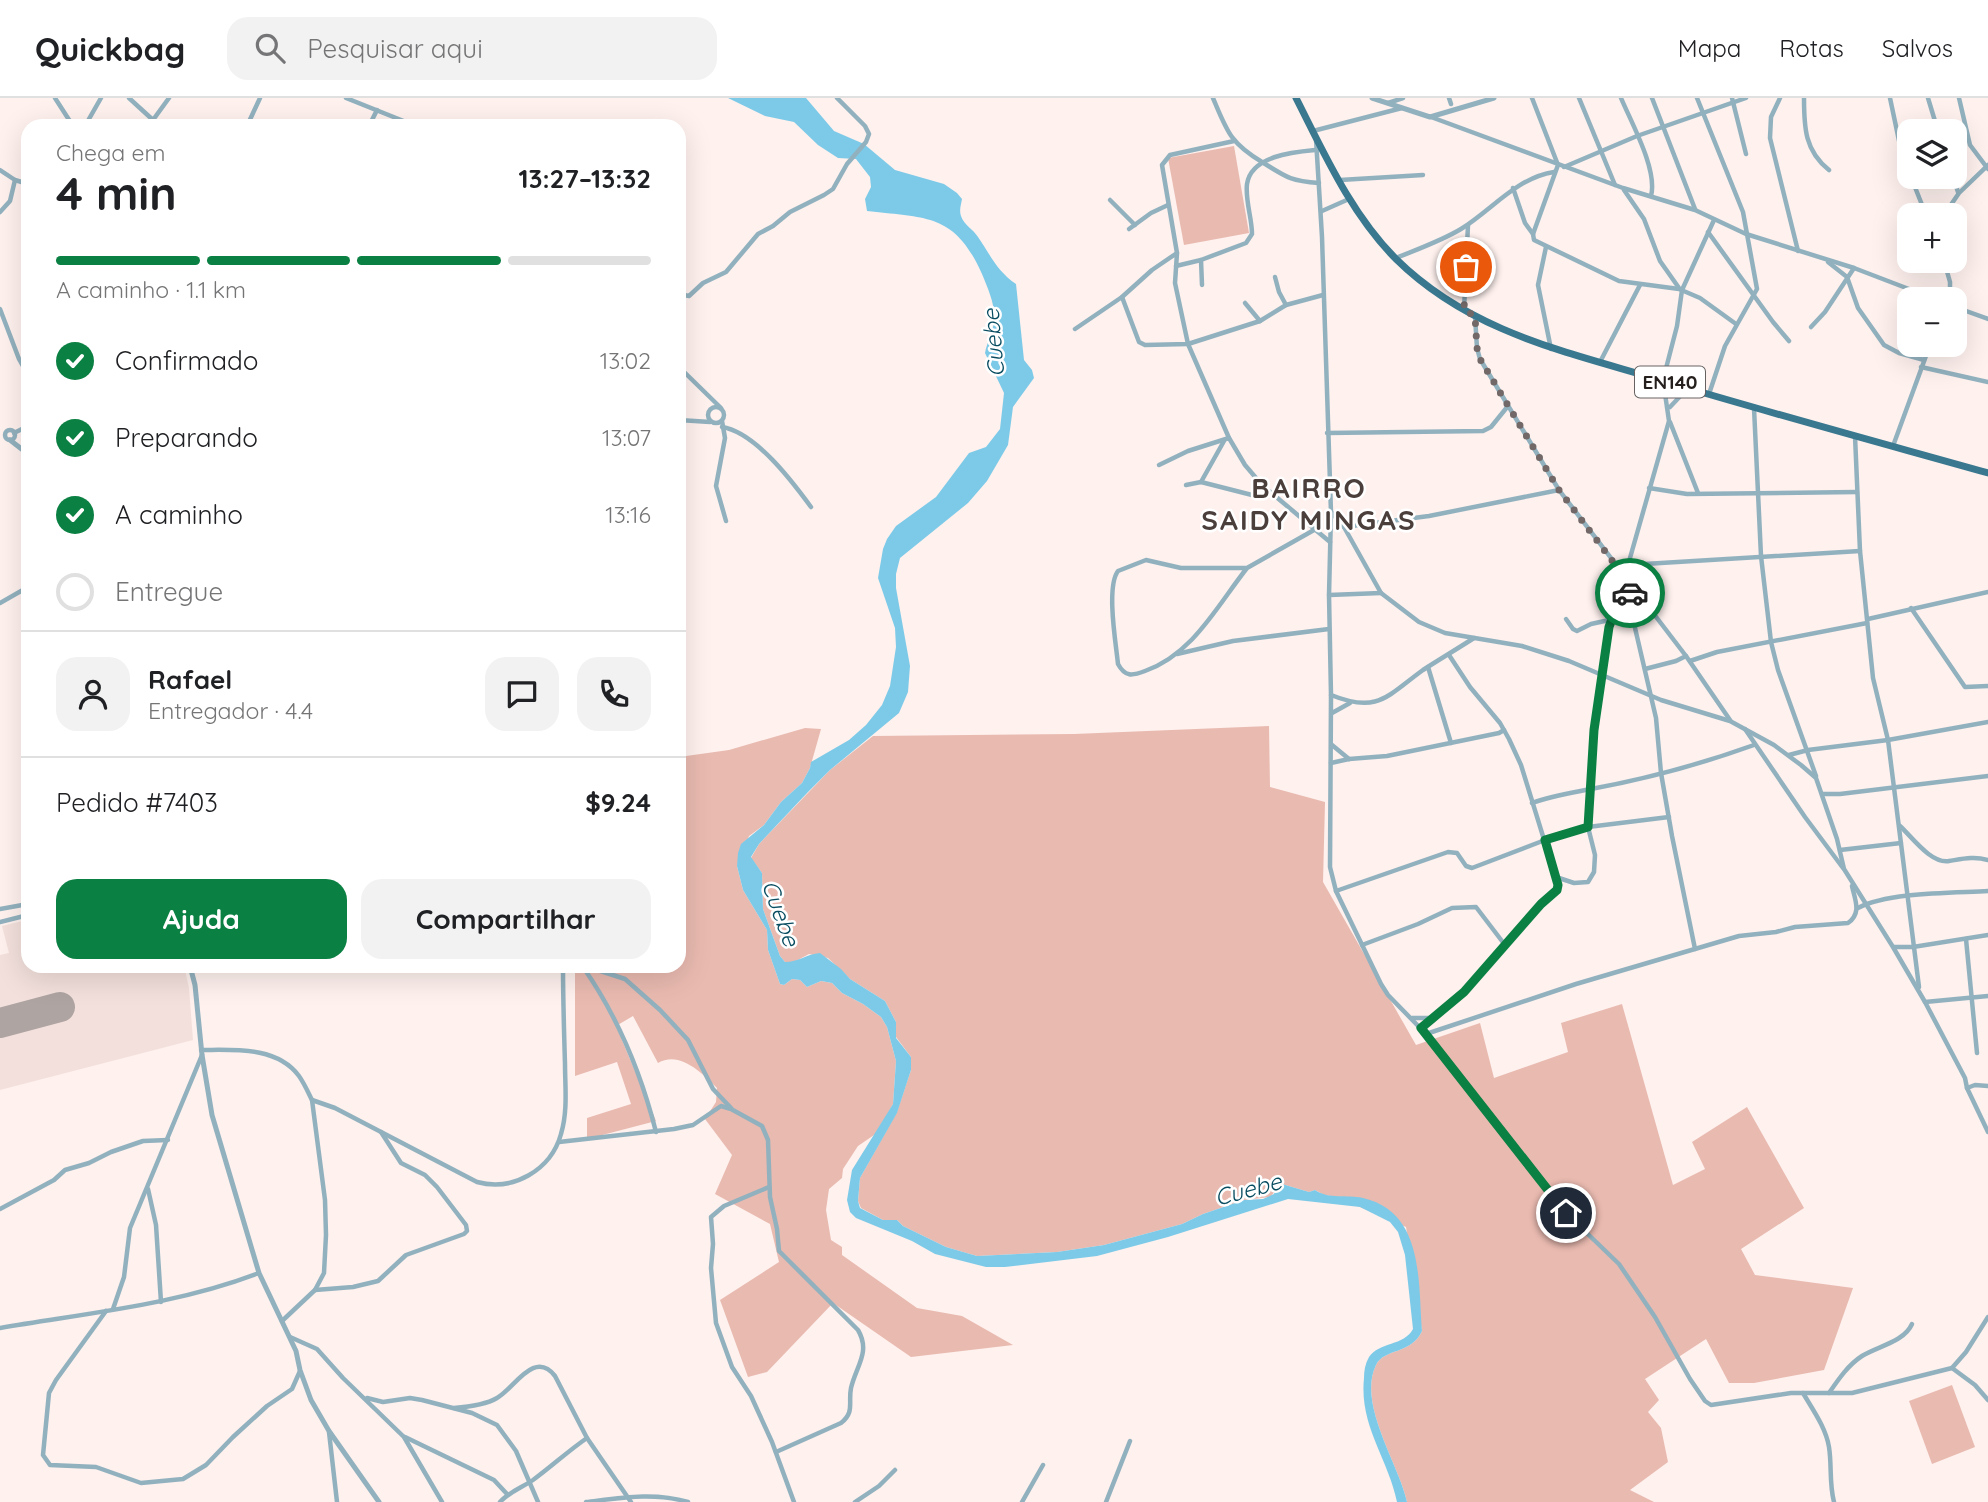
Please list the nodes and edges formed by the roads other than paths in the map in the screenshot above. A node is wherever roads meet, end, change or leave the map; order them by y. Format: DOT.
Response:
graph roads {
  1 [pos="55,98"];
  2 [pos="64,98"];
  3 [pos="101,98"];
  4 [pos="129,98"];
  5 [pos="169,98"];
  6 [pos="260,98"];
  7 [pos="346,98"];
  8 [pos="837,98"];
  9 [pos="1213,98"];
  10 [pos="1296,98"];
  11 [pos="1373,98"];
  12 [pos="1403,98"];
  13 [pos="1494,98"];
  14 [pos="1532,98"];
  15 [pos="1579,98"];
  16 [pos="1621,98"];
  17 [pos="1652,98"];
  18 [pos="1697,98"];
  19 [pos="1746,98"];
  20 [pos="1780,98"];
  21 [pos="1804,98"];
  22 [pos="1890,98"];
  23 [pos="1928,98"];
  24 [pos="1959,98"];
  25 [pos="1732,100"];
  26 [pos="1388,104"];
  27 [pos="61,106"];
  28 [pos="1402,108"];
  29 [pos="377,110"];
  30 [pos="1702,113"];
  31 [pos="1430,117"];
  32 [pos="69,119"];
  33 [pos="89,119"];
  34 [pos="152,119"];
  35 [pos="154,119"];
  36 [pos="250,119"];
  37 [pos="372,119"];
  38 [pos="399,119"];
  39 [pos="1934,119"];
  40 [pos="1663,127"];
  41 [pos="1897,131"];
  42 [pos="1314,135"];
  43 [pos="1637,136"];
  44 [pos="1234,141"];
  45 [pos="1315,150"];
  46 [pos="1601,150"];
  47 [pos="1746,154"];
  48 [pos="1262,162"];
  49 [pos="1560,166"];
  50 [pos="1987,167"];
  51 [pos="0,170"];
  52 [pos="1829,170"];
  53 [pos="1555,172"];
  54 [pos="1423,175"];
  55 [pos="15,180"];
  56 [pos="1340,180"];
  57 [pos="21,182"];
  58 [pos="1319,183"];
  59 [pos="1615,186"];
  60 [pos="1513,188"];
  61 [pos="1623,188"];
  62 [pos="1958,189"];
  63 [pos="1959,193"];
  64 [pos="1651,196"];
  65 [pos="1350,199"];
  66 [pos="1110,201"];
  67 [pos="1952,203"];
  68 [pos="1168,205"];
  69 [pos="1695,210"];
  70 [pos="1321,211"];
  71 [pos="0,212"];
  72 [pos="1714,220"];
  73 [pos="1468,224"];
  74 [pos="1135,225"];
  75 [pos="1129,229"];
  76 [pos="1708,232"];
  77 [pos="1532,234"];
  78 [pos="1746,234"];
  79 [pos="1546,247"];
  80 [pos="1798,251"];
  81 [pos="1177,253"];
  82 [pos="1396,258"];
  83 [pos="1822,258"];
  84 [pos="1201,260"];
  85 [pos="1176,266"];
  86 [pos="1854,268"];
  87 [pos="1275,277"];
  88 [pos="1847,277"];
  89 [pos="1202,285"];
  90 [pos="1640,285"];
  91 [pos="1904,287"];
  92 [pos="1681,290"];
  93 [pos="686,295"];
  94 [pos="1323,295"];
  95 [pos="1755,296"];
  96 [pos="1122,298"];
  97 [pos="1245,303"];
  98 [pos="1286,305"];
  99 [pos="0,309"];
  100 [pos="1464,310"];
  101 [pos="1967,311"];
  102 [pos="1475,316"];
  103 [pos="1988,319"];
  104 [pos="1260,321"];
  105 [pos="1736,324"];
  106 [pos="1811,327"];
  107 [pos="1075,329"];
  108 [pos="1790,341"];
  109 [pos="1188,344"];
  110 [pos="1551,349"];
  111 [pos="1924,359"];
  112 [pos="21,362"];
  113 [pos="1600,362"];
  114 [pos="1921,367"];
  115 [pos="686,373"];
  116 [pos="1663,380"];
  117 [pos="1988,382"];
  118 [pos="1689,388"];
  119 [pos="1709,395"];
  120 [pos="711,396"];
  121 [pos="1508,406"];
  122 [pos="1669,407"];
  123 [pos="1754,407"];
  124 [pos="721,408"];
  125 [pos="709,411"];
  126 [pos="686,421"];
  127 [pos="1669,421"];
  128 [pos="698,422"];
  129 [pos="711,422"];
  130 [pos="722,424"];
  131 [pos="21,430"];
  132 [pos="2,433"];
  133 [pos="14,433"];
  134 [pos="1327,433"];
  135 [pos="1856,436"];
  136 [pos="1227,439"];
  137 [pos="10,440"];
  138 [pos="1893,446"];
  139 [pos="21,449"];
  140 [pos="1159,465"];
  141 [pos="1988,473"];
  142 [pos="1201,482"];
  143 [pos="1186,485"];
  144 [pos="1262,485"];
  145 [pos="1649,488"];
  146 [pos="1559,490"];
  147 [pos="1857,492"];
  148 [pos="1698,493"];
  149 [pos="1758,494"];
  150 [pos="811,507"];
  151 [pos="1331,513"];
  152 [pos="726,521"];
  153 [pos="1344,527"];
  154 [pos="1314,530"];
  155 [pos="1331,542"];
  156 [pos="1860,551"];
  157 [pos="1761,556"];
  158 [pos="1628,565"];
  159 [pos="1247,568"];
  160 [pos="1622,575"];
  161 [pos="1629,583"];
  162 [pos="21,591"];
  163 [pos="1988,592"];
  164 [pos="1381,593"];
  165 [pos="1329,595"];
  166 [pos="0,603"];
  167 [pos="1911,608"];
  168 [pos="1632,615"];
  169 [pos="1566,619"];
  170 [pos="1612,619"];
  171 [pos="1604,621"];
  172 [pos="1867,621"];
  173 [pos="1609,627"];
  174 [pos="1329,629"];
  175 [pos="1474,638"];
  176 [pos="1770,642"];
  177 [pos="1176,654"];
  178 [pos="1449,655"];
  179 [pos="1688,658"];
  180 [pos="1428,667"];
  181 [pos="1645,669"];
  182 [pos="1603,674"];
  183 [pos="1988,685"];
  184 [pos="1331,695"];
  185 [pos="1650,695"];
  186 [pos="1350,703"];
  187 [pos="1331,714"];
  188 [pos="1730,721"];
  189 [pos="1988,722"];
  190 [pos="1745,729"];
  191 [pos="1502,731"];
  192 [pos="1888,740"];
  193 [pos="1451,743"];
  194 [pos="1331,744"];
  195 [pos="1754,745"];
  196 [pos="1808,750"];
  197 [pos="1789,756"];
  198 [pos="1349,759"];
  199 [pos="1331,763"];
  200 [pos="1661,773"];
  201 [pos="1988,776"];
  202 [pos="1816,778"];
  203 [pos="1894,787"];
  204 [pos="1590,790"];
  205 [pos="1822,794"];
  206 [pos="1532,803"];
  207 [pos="1669,817"];
  208 [pos="1899,825"];
  209 [pos="1588,827"];
  210 [pos="1545,840"];
  211 [pos="1901,843"];
  212 [pos="1840,850"];
  213 [pos="1988,860"];
  214 [pos="1844,869"];
  215 [pos="1555,876"];
  216 [pos="1851,881"];
  217 [pos="1336,891"];
  218 [pos="1988,891"];
  219 [pos="1908,896"];
  220 [pos="1866,904"];
  221 [pos="21,905"];
  222 [pos="1857,908"];
  223 [pos="0,909"];
  224 [pos="21,917"];
  225 [pos="0,922"];
  226 [pos="1988,935"];
  227 [pos="1695,939"];
  228 [pos="1966,939"];
  229 [pos="1362,945"];
  230 [pos="1505,945"];
  231 [pos="1704,947"];
  232 [pos="1894,947"];
  233 [pos="1913,947"];
  234 [pos="1695,950"];
  235 [pos="192,973"];
  236 [pos="563,973"];
  237 [pos="588,973"];
  238 [pos="604,973"];
  239 [pos="1920,992"];
  240 [pos="1988,996"];
  241 [pos="1972,997"];
  242 [pos="1925,1002"];
  243 [pos="1412,1018"];
  244 [pos="1432,1018"];
  245 [pos="1421,1028"];
  246 [pos="1426,1034"];
  247 [pos="202,1052"];
  248 [pos="1978,1052"];
  249 [pos="1965,1078"];
  250 [pos="1975,1085"];
  251 [pos="1988,1086"];
  252 [pos="1967,1088"];
  253 [pos="312,1100"];
  254 [pos="732,1109"];
  255 [pos="381,1131"];
  256 [pos="656,1132"];
  257 [pos="1988,1132"];
  258 [pos="168,1140"];
  259 [pos="559,1142"];
  260 [pos="769,1187"];
  261 [pos="148,1188"];
  262 [pos="0,1209"];
  263 [pos="259,1273"];
  264 [pos="315,1290"];
  265 [pos="161,1302"];
  266 [pos="113,1309"];
  267 [pos="106,1311"];
  268 [pos="1988,1317"];
  269 [pos="282,1321"];
  270 [pos="1912,1324"];
  271 [pos="0,1328"];
  272 [pos="290,1337"];
  273 [pos="1952,1368"];
  274 [pos="300,1370"];
  275 [pos="1803,1393"];
  276 [pos="1829,1393"];
  277 [pos="362,1396"];
  278 [pos="1988,1400"];
  279 [pos="454,1408"];
  280 [pos="329,1432"];
  281 [pos="404,1437"];
  282 [pos="587,1438"];
  283 [pos="1130,1440"];
  284 [pos="776,1452"];
  285 [pos="1043,1465"];
  286 [pos="895,1469"];
  287 [pos="530,1482"];
  288 [pos="507,1494"];
  289 [pos="630,1500"];
  290 [pos="337,1502"];
  291 [pos="379,1502"];
  292 [pos="442,1502"];
  293 [pos="500,1502"];
  294 [pos="538,1502"];
  295 [pos="586,1502"];
  296 [pos="688,1502"];
  297 [pos="794,1502"];
  298 [pos="855,1502"];
  299 [pos="1022,1502"];
  300 [pos="1106,1502"];
  301 [pos="1834,1502"];
  1 -- 27 [label="street"];
  2 -- 27 [label="street"];
  3 -- 33 [label="street"];
  4 -- 34 [label="street"];
  5 -- 35 [label="street"];
  6 -- 36 [label="street"];
  7 -- 29 [label="street"];
  8 -- 93 [label="street"];
  9 -- 44 [label="street"];
  10 -- 42 [label="main road, EN140"];
  11 -- 26 [label="street"];
  12 -- 26 [label="street"];
  13 -- 31 [label="street"];
  14 -- 49 [label="street"];
  15 -- 46 [label="street"];
  16 -- 43 [label="street"];
  17 -- 40 [label="street"];
  18 -- 30 [label="street"];
  19 -- 25 [label="street"];
  20 -- 80 [label="street"];
  21 -- 52 [label="street"];
  22 -- 41 [label="street"];
  23 -- 39 [label="street"];
  24 -- 50 [label="street"];
  25 -- 30 [label="street"];
  25 -- 47 [label="street"];
  26 -- 28 [label="street"];
  27 -- 32 [label="street"];
  28 -- 31 [label="street"];
  28 -- 42 [label="street"];
  29 -- 37 [label="street"];
  29 -- 38 [label="street"];
  30 -- 40 [label="street"];
  30 -- 78 [label="street"];
  31 -- 49 [label="street"];
  40 -- 43 [label="street"];
  40 -- 69 [label="street"];
  42 -- 45 [label="street"];
  42 -- 56 [label="main road, EN140"];
  43 -- 46 [label="street"];
  43 -- 64 [label="street"];
  44 -- 48 [label="street"];
  44 -- 68 [label="street"];
  45 -- 48 [label="street"];
  45 -- 58 [label="street"];
  46 -- 49 [label="street"];
  46 -- 59 [label="street"];
  48 -- 58 [label="street"];
  48 -- 84 [label="street"];
  49 -- 53 [label="street"];
  49 -- 59 [label="street"];
  50 -- 63 [label="street"];
  51 -- 55 [label="street"];
  53 -- 60 [label="street"];
  53 -- 77 [label="street"];
  54 -- 56 [label="street"];
  55 -- 57 [label="street"];
  55 -- 71 [label="street"];
  56 -- 65 [label="main road, EN140"];
  58 -- 70 [label="street"];
  59 -- 61 [label="street"];
  60 -- 73 [label="street"];
  60 -- 77 [label="street"];
  61 -- 64 [label="street"];
  61 -- 92 [label="street"];
  62 -- 63 [label="street"];
  63 -- 67 [label="street"];
  64 -- 69 [label="street"];
  65 -- 70 [label="street"];
  65 -- 82 [label="main road, EN140"];
  66 -- 74 [label="street"];
  68 -- 74 [label="street"];
  68 -- 81 [label="street"];
  69 -- 72 [label="street"];
  70 -- 94 [label="street"];
  72 -- 76 [label="street"];
  72 -- 78 [label="street"];
  73 -- 82 [label="street"];
  73 -- 100 [label="street"];
  74 -- 75 [label="street"];
  76 -- 92 [label="street"];
  76 -- 95 [label="street"];
  77 -- 79 [label="street"];
  78 -- 80 [label="street"];
  78 -- 95 [label="street"];
  79 -- 90 [label="street"];
  79 -- 110 [label="street"];
  80 -- 83 [label="street"];
  81 -- 85 [label="street"];
  81 -- 96 [label="street"];
  82 -- 100 [label="main road, EN140"];
  83 -- 86 [label="street"];
  83 -- 88 [label="street"];
  84 -- 85 [label="street"];
  84 -- 89 [label="street"];
  85 -- 109 [label="street"];
  86 -- 88 [label="street"];
  86 -- 91 [label="street"];
  87 -- 98 [label="street"];
  88 -- 106 [label="street"];
  88 -- 111 [label="street"];
  90 -- 92 [label="street"];
  90 -- 113 [label="street"];
  92 -- 105 [label="street"];
  92 -- 116 [label="street"];
  94 -- 98 [label="street"];
  94 -- 134 [label="street"];
  95 -- 105 [label="street"];
  95 -- 108 [label="street"];
  96 -- 107 [label="street"];
  96 -- 109 [label="street"];
  97 -- 104 [label="street"];
  98 -- 104 [label="street"];
  99 -- 112 [label="street"];
  100 -- 102 [label="main road, EN140"];
  101 -- 103 [label="street"];
  102 -- 110 [label="main road, EN140"];
  102 -- 121 [label="street"];
  104 -- 109 [label="street"];
  105 -- 119 [label="street"];
  109 -- 136 [label="street"];
  110 -- 113 [label="main road, EN140"];
  111 -- 114 [label="street"];
  113 -- 116 [label="main road, EN140"];
  114 -- 117 [label="street"];
  114 -- 138 [label="street"];
  115 -- 120 [label="street"];
  116 -- 118 [label="main road, EN140"];
  116 -- 122 [label="street"];
  118 -- 119 [label="main road, EN140"];
  118 -- 122 [label="street"];
  119 -- 123 [label="main road, EN140"];
  120 -- 124 [label="street"];
  120 -- 125 [label="street"];
  121 -- 134 [label="street"];
  121 -- 146 [label="street"];
  122 -- 127 [label="street"];
  123 -- 135 [label="main road, EN140"];
  123 -- 149 [label="street"];
  124 -- 125 [label="street"];
  124 -- 130 [label="street"];
  125 -- 128 [label="street"];
  125 -- 129 [label="street"];
  126 -- 128 [label="street"];
  127 -- 145 [label="street"];
  127 -- 148 [label="street"];
  128 -- 129 [label="street"];
  129 -- 130 [label="street"];
  130 -- 150 [label="street"];
  130 -- 152 [label="street"];
  131 -- 133 [label="street"];
  132 -- 133 [label="street"];
  132 -- 137 [label="street"];
  133 -- 137 [label="street"];
  134 -- 151 [label="street"];
  135 -- 138 [label="main road, EN140"];
  135 -- 147 [label="street"];
  136 -- 140 [label="street"];
  136 -- 142 [label="street"];
  136 -- 144 [label="street"];
  137 -- 139 [label="street"];
  138 -- 141 [label="main road, EN140"];
  142 -- 143 [label="street"];
  142 -- 144 [label="street"];
  144 -- 154 [label="street"];
  145 -- 148 [label="street"];
  145 -- 158 [label="street"];
  146 -- 153 [label="street"];
  146 -- 160 [label="street"];
  147 -- 149 [label="street"];
  147 -- 156 [label="street"];
  148 -- 149 [label="street"];
  149 -- 157 [label="street"];
  151 -- 153 [label="street"];
  151 -- 155 [label="street"];
  153 -- 164 [label="street"];
  154 -- 155 [label="street"];
  154 -- 159 [label="street"];
  155 -- 165 [label="street"];
  156 -- 157 [label="street"];
  156 -- 172 [label="street"];
  157 -- 158 [label="street"];
  157 -- 176 [label="street"];
  158 -- 160 [label="street"];
  159 -- 177 [label="street"];
  159 -- 177 [label="street"];
  160 -- 161 [label="street"];
  161 -- 168 [label="street"];
  161 -- 179 [label="street"];
  162 -- 166 [label="street"];
  163 -- 167 [label="street"];
  164 -- 165 [label="street"];
  164 -- 175 [label="street"];
  165 -- 174 [label="street"];
  167 -- 172 [label="street"];
  167 -- 183 [label="street"];
  168 -- 170 [label="street"];
  168 -- 181 [label="street"];
  169 -- 171 [label="street"];
  170 -- 171 [label="street"];
  170 -- 173 [label="street"];
  171 -- 173 [label="street"];
  172 -- 176 [label="street"];
  172 -- 192 [label="street"];
  173 -- 182 [label="street"];
  174 -- 177 [label="street"];
  174 -- 184 [label="street"];
  175 -- 178 [label="street"];
  175 -- 182 [label="street"];
  176 -- 179 [label="street"];
  176 -- 196 [label="street"];
  178 -- 180 [label="street"];
  178 -- 191 [label="street"];
  179 -- 181 [label="street"];
  179 -- 188 [label="street"];
  180 -- 186 [label="street"];
  180 -- 193 [label="street"];
  181 -- 185 [label="street"];
  182 -- 185 [label="street"];
  182 -- 204 [label="street"];
  184 -- 186 [label="street"];
  184 -- 187 [label="street"];
  185 -- 188 [label="street"];
  185 -- 200 [label="street"];
  186 -- 187 [label="street"];
  187 -- 194 [label="street"];
  188 -- 190 [label="street"];
  189 -- 192 [label="street"];
  190 -- 195 [label="street"];
  190 -- 197 [label="street"];
  191 -- 193 [label="street"];
  191 -- 206 [label="street"];
  192 -- 196 [label="street"];
  192 -- 203 [label="street"];
  193 -- 198 [label="street"];
  194 -- 198 [label="street"];
  194 -- 199 [label="street"];
  195 -- 200 [label="street"];
  195 -- 214 [label="street"];
  196 -- 197 [label="street"];
  196 -- 202 [label="street"];
  197 -- 202 [label="street"];
  198 -- 199 [label="street"];
  199 -- 217 [label="street"];
  200 -- 204 [label="street"];
  200 -- 207 [label="street"];
  201 -- 203 [label="street"];
  202 -- 205 [label="street"];
  203 -- 205 [label="street"];
  203 -- 208 [label="street"];
  204 -- 206 [label="street"];
  204 -- 209 [label="street"];
  205 -- 212 [label="street"];
  206 -- 210 [label="street"];
  207 -- 209 [label="street"];
  207 -- 227 [label="street"];
  208 -- 211 [label="street"];
  208 -- 213 [label="street"];
  209 -- 210 [label="street"];
  209 -- 215 [label="street"];
  210 -- 215 [label="street"];
  210 -- 217 [label="street"];
  211 -- 212 [label="street"];
  211 -- 219 [label="street"];
  212 -- 214 [label="street"];
  214 -- 216 [label="street"];
  215 -- 230 [label="street"];
  216 -- 220 [label="street"];
  216 -- 222 [label="street"];
  217 -- 229 [label="street"];
  218 -- 219 [label="street"];
  219 -- 220 [label="street"];
  219 -- 233 [label="street"];
  220 -- 222 [label="street"];
  220 -- 232 [label="street"];
  221 -- 223 [label="street"];
  222 -- 231 [label="street"];
  224 -- 225 [label="street"];
  226 -- 228 [label="street"];
  227 -- 231 [label="street"];
  227 -- 234 [label="street"];
  228 -- 233 [label="street"];
  228 -- 241 [label="street"];
  229 -- 230 [label="street"];
  229 -- 243 [label="street"];
  230 -- 244 [label="street"];
  231 -- 234 [label="street"];
  232 -- 233 [label="street"];
  232 -- 239 [label="street"];
  233 -- 239 [label="street"];
  234 -- 246 [label="street"];
  235 -- 247 [label="street"];
  236 -- 259 [label="street"];
  237 -- 256 [label="street"];
  238 -- 254 [label="street"];
  239 -- 242 [label="street"];
  240 -- 241 [label="street"];
  241 -- 242 [label="street"];
  241 -- 248 [label="street"];
  242 -- 249 [label="street"];
  243 -- 244 [label="street"];
  243 -- 245 [label="street"];
  244 -- 245 [label="street"];
  245 -- 246 [label="street"];
  246 -- 275 [label="street"];
  247 -- 253 [label="street"];
  247 -- 258 [label="street"];
  247 -- 263 [label="street"];
  249 -- 250 [label="street"];
  249 -- 252 [label="street"];
  250 -- 251 [label="street"];
  250 -- 252 [label="street"];
  252 -- 257 [label="street"];
  253 -- 255 [label="street"];
  253 -- 264 [label="street"];
  254 -- 256 [label="street"];
  254 -- 260 [label="street"];
  255 -- 259 [label="street"];
  255 -- 264 [label="street"];
  256 -- 259 [label="street"];
  258 -- 261 [label="street"];
  258 -- 262 [label="street"];
  260 -- 284 [label="street"];
  260 -- 284 [label="street"];
  261 -- 265 [label="street"];
  261 -- 266 [label="street"];
  263 -- 265 [label="street"];
  263 -- 269 [label="street"];
  264 -- 269 [label="street"];
  265 -- 266 [label="street"];
  266 -- 267 [label="street"];
  267 -- 271 [label="street"];
  267 -- 274 [label="street"];
  268 -- 273 [label="street"];
  269 -- 272 [label="street"];
  270 -- 276 [label="street"];
  272 -- 274 [label="street"];
  272 -- 277 [label="street"];
  273 -- 276 [label="street"];
  273 -- 278 [label="street"];
  274 -- 280 [label="street"];
  275 -- 276 [label="street"];
  275 -- 301 [label="street"];
  277 -- 279 [label="street"];
  277 -- 281 [label="street"];
  279 -- 282 [label="street"];
  279 -- 287 [label="street"];
  280 -- 290 [label="street"];
  280 -- 291 [label="street"];
  281 -- 288 [label="street"];
  281 -- 292 [label="street"];
  282 -- 287 [label="street"];
  282 -- 289 [label="street"];
  283 -- 300 [label="street"];
  284 -- 297 [label="street"];
  285 -- 299 [label="street"];
  286 -- 298 [label="street"];
  287 -- 288 [label="street"];
  287 -- 294 [label="street"];
  288 -- 293 [label="street"];
  289 -- 295 [label="street"];
  289 -- 296 [label="street"];
}
